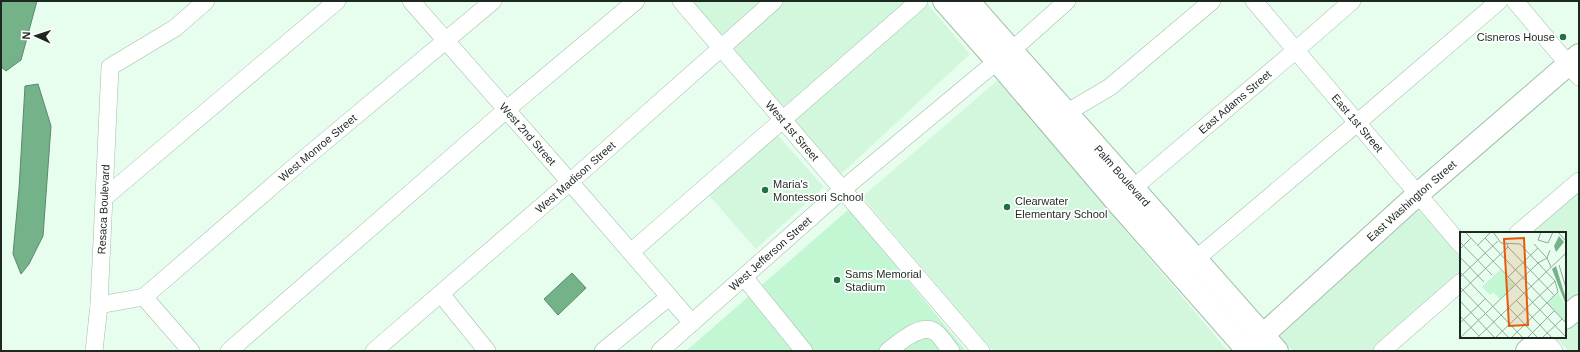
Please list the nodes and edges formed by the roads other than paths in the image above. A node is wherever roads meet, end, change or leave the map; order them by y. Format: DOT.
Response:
graph roads {
  1 [pos="206,1"];
  2 [pos="338,1"];
  3 [pos="411,1"];
  4 [pos="493,1"];
  5 [pos="636,1"];
  6 [pos="682,1"];
  7 [pos="774,1"];
  8 [pos="919,1"];
  9 [pos="944,1"];
  10 [pos="968,1"];
  11 [pos="1067,1"];
  12 [pos="1212,1"];
  13 [pos="1254,1"];
  14 [pos="1352,1"];
  15 [pos="1498,1"];
  16 [pos="1514,1"];
  17 [pos="445,41"];
  18 [pos="721,47"];
  19 [pos="1296,50"];
  20 [pos="1004,56"];
  21 [pos="1575,66"];
  22 [pos="506,110"];
  23 [pos="1066,113"];
  24 [pos="783,120"];
  25 [pos="1357,123"];
  26 [pos="1579,181"];
  27 [pos="570,182"];
  28 [pos="842,190"];
  29 [pos="1125,195"];
  30 [pos="1417,195"];
  31 [pos="104,198"];
  32 [pos="1519,232"];
  33 [pos="1460,244"];
  34 [pos="631,252"];
  35 [pos="1196,259"];
  36 [pos="1180,274"];
  37 [pos="744,277"];
  38 [pos="1460,283"];
  39 [pos="441,294"];
  40 [pos="144,297"];
  41 [pos="669,297"];
  42 [pos="99,305"];
  43 [pos="1579,306"];
  44 [pos="1566,317"];
  45 [pos="692,323"];
  46 [pos="1263,335"];
  47 [pos="94,351"];
  48 [pos="190,351"];
  49 [pos="229,351"];
  50 [pos="374,351"];
  51 [pos="487,351"];
  52 [pos="603,351"];
  53 [pos="660,351"];
  54 [pos="804,351"];
  55 [pos="888,351"];
  56 [pos="951,351"];
  57 [pos="981,351"];
  58 [pos="1247,351"];
  59 [pos="1277,351"];
  60 [pos="1382,351"];
  1 -- 31 [label="street, Resaca Boulevard"];
  2 -- 31 [label="street"];
  3 -- 17 [label="street, West 2nd Street"];
  4 -- 17 [label="street, West Monroe Street"];
  5 -- 22 [label="street"];
  6 -- 18 [label="street, West 1st Street"];
  7 -- 18 [label="street, West Madison Street"];
  8 -- 24 [label="street"];
  9 -- 20 [label="main road, Palm Boulevard"];
  10 -- 20 [label="main road, Palm Boulevard"];
  11 -- 20 [label="street, West Jefferson Street"];
  12 -- 23 [label="street"];
  13 -- 19 [label="street, East 1st Street"];
  14 -- 19 [label="street, East Adams Street"];
  15 -- 25 [label="street"];
  16 -- 21 [label="street"];
  17 -- 22 [label="street, West 2nd Street"];
  17 -- 40 [label="street, West Monroe Street"];
  18 -- 24 [label="street, West 1st Street"];
  18 -- 27 [label="street, West Madison Street"];
  19 -- 25 [label="street, East 1st Street"];
  19 -- 29 [label="street, East Adams Street"];
  20 -- 23 [label="main road, Palm Boulevard"];
  20 -- 28 [label="street, West Jefferson Street"];
  20 -- 29 [label="main road, Palm Boulevard"];
  21 -- 30 [label="main road, East Washington Street"];
  22 -- 27 [label="street, West 2nd Street"];
  22 -- 49 [label="street"];
  23 -- 29 [label="main road, Palm Boulevard"];
  24 -- 28 [label="street, West 1st Street"];
  24 -- 34 [label="street"];
  25 -- 30 [label="street, East 1st Street"];
  25 -- 35 [label="street"];
  26 -- 32 [label="street"];
  27 -- 34 [label="street, West 2nd Street"];
  27 -- 39 [label="street, West Madison Street"];
  28 -- 37 [label="street, West Jefferson Street"];
  28 -- 57 [label="street, West 1st Street"];
  29 -- 35 [label="main road, Palm Boulevard"];
  29 -- 36 [label="main road, Palm Boulevard"];
  30 -- 33 [label="street, East 1st Street"];
  30 -- 46 [label="main road, East Washington Street"];
  31 -- 42 [label="street, Resaca Boulevard"];
  34 -- 41 [label="street, West 2nd Street"];
  35 -- 36 [label="main road"];
  35 -- 46 [label="main road, Palm Boulevard"];
  36 -- 58 [label="main road, Palm Boulevard"];
  37 -- 45 [label="street, West Jefferson Street"];
  37 -- 54 [label="street"];
  38 -- 60 [label="street"];
  39 -- 50 [label="street, West Madison Street"];
  39 -- 51 [label="street"];
  40 -- 42 [label="street"];
  40 -- 48 [label="street"];
  41 -- 45 [label="street, West 2nd Street"];
  41 -- 52 [label="street"];
  42 -- 47 [label="street, Resaca Boulevard"];
  43 -- 44 [label="main road"];
  45 -- 53 [label="street, West Jefferson Street"];
  46 -- 58 [label="main road, East Washington Street"];
  46 -- 59 [label="main road, Palm Boulevard"];
  55 -- 56 [label="street"];
}
